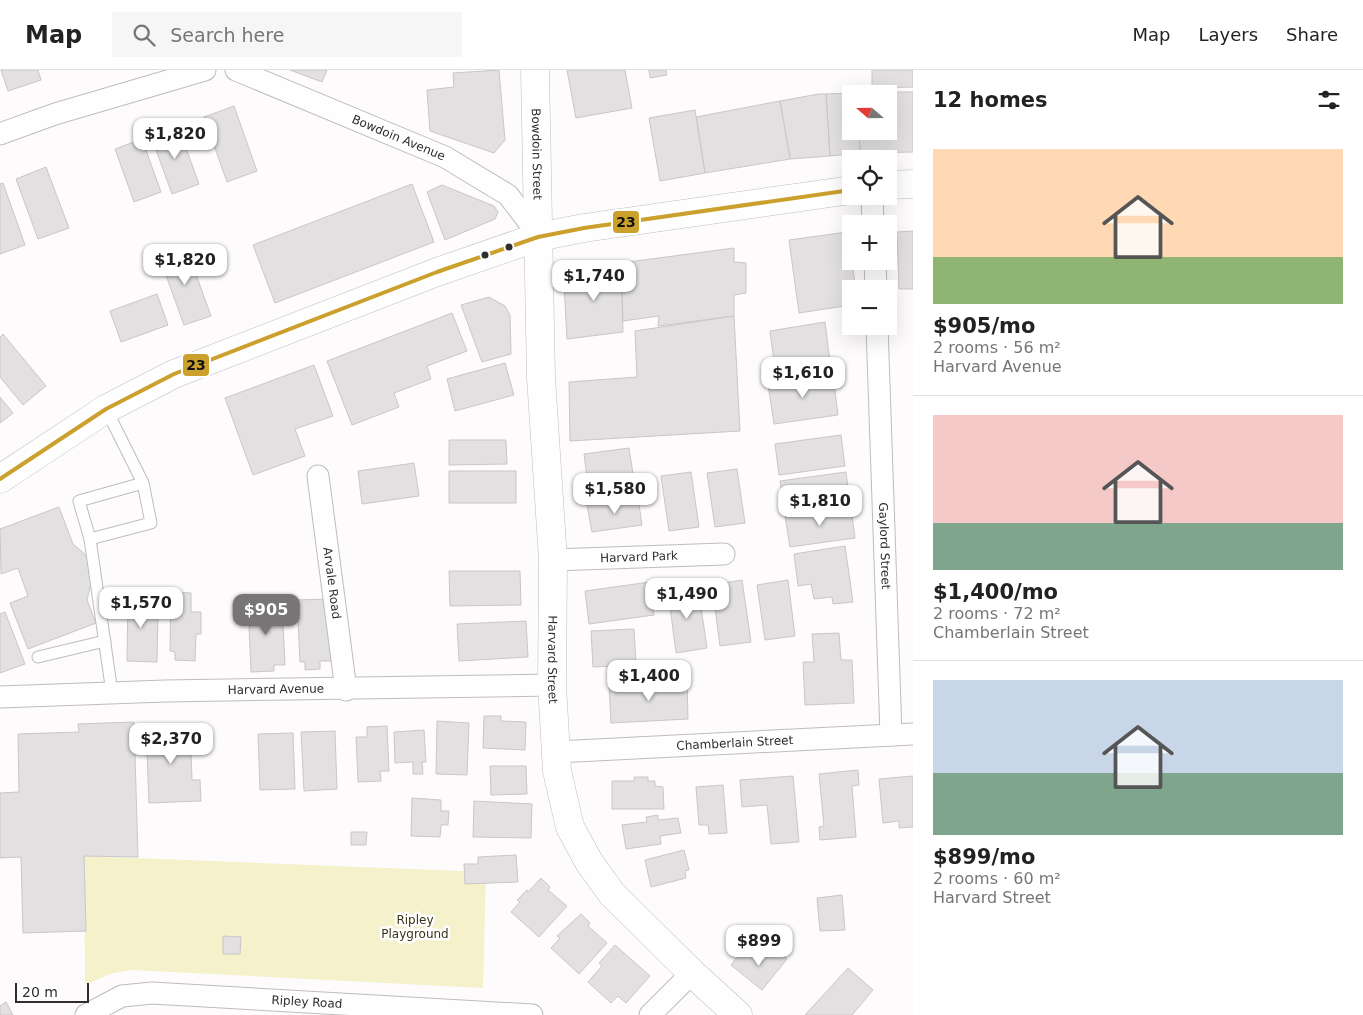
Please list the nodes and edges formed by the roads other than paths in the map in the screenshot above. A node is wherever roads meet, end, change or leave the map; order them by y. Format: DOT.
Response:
graph roads {
  1 [pos="205,70"];
  2 [pos="236,70"];
  3 [pos="535,70"];
  4 [pos="159,77"];
  5 [pos="0,134"];
  6 [pos="913,184"];
  7 [pos="897,185"];
  8 [pos="842,191"];
  9 [pos="540,237"];
  10 [pos="877,335"];
  11 [pos="106,409"];
  12 [pos="318,476"];
  13 [pos="0,479"];
  14 [pos="143,483"];
  15 [pos="90,538"];
  16 [pos="724,554"];
  17 [pos="554,560"];
  18 [pos="105,642"];
  19 [pos="38,657"];
  20 [pos="552,685"];
  21 [pos="346,690"];
  22 [pos="112,693"];
  23 [pos="0,697"];
  24 [pos="913,734"];
  25 [pos="892,735"];
  26 [pos="556,752"];
  27 [pos="692,973"];
  28 [pos="86,1015"];
  29 [pos="532,1015"];
  30 [pos="650,1015"];
  31 [pos="738,1015"];
  1 -- 4 [label="street"];
  2 -- 9 [label="street, Bowdoin Avenue"];
  3 -- 9 [label="main road, Bowdoin Street"];
  4 -- 5 [label="street"];
  6 -- 7 [label="main road"];
  8 -- 9 [label="main road"];
  9 -- 11 [label="main road"];
  9 -- 17 [label="main road, Harvard Street"];
  10 -- 25 [label="street, Gaylord Street"];
  11 -- 13 [label="main road"];
  11 -- 14 [label="lane"];
  12 -- 21 [label="street, Arvale Road"];
  14 -- 15 [label="lane"];
  14 -- 15 [label="lane"];
  15 -- 18 [label="lane"];
  16 -- 17 [label="street, Harvard Park"];
  17 -- 20 [label="main road, Harvard Street"];
  18 -- 19 [label="lane"];
  18 -- 22 [label="lane"];
  20 -- 21 [label="street, Harvard Avenue"];
  20 -- 26 [label="main road, Harvard Street"];
  21 -- 22 [label="street, Harvard Avenue"];
  22 -- 23 [label="street, Harvard Avenue"];
  24 -- 25 [label="street, Chamberlain Street"];
  25 -- 26 [label="street, Chamberlain Street"];
  26 -- 27 [label="main road, Harvard Street"];
  27 -- 30 [label="street"];
  27 -- 31 [label="main road, Harvard Street"];
  28 -- 29 [label="street, Ripley Road"];
}
